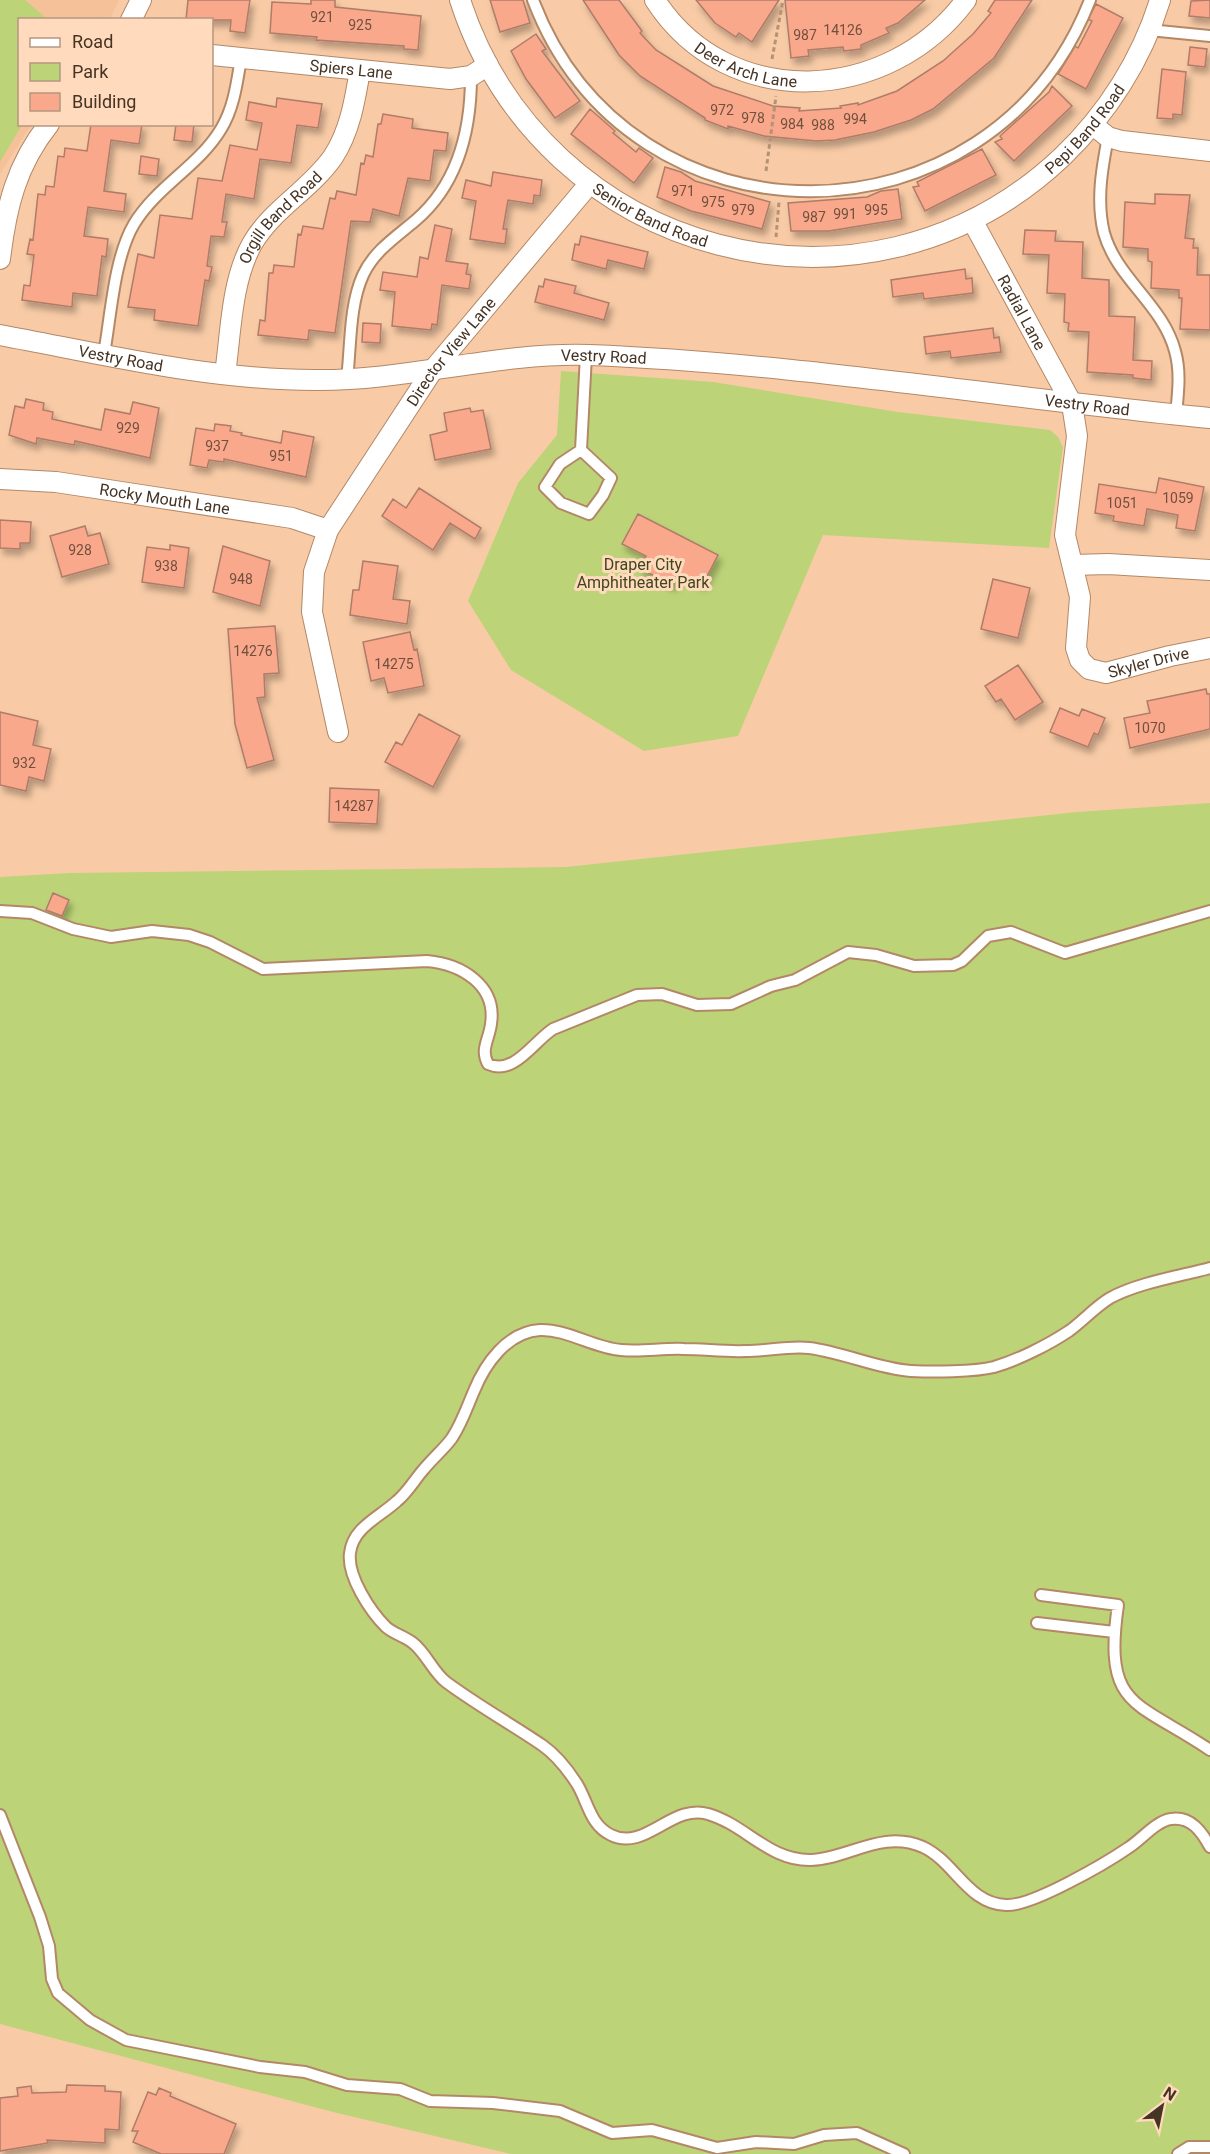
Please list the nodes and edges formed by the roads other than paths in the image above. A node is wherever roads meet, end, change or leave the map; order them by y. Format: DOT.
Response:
graph roads {
  1 [pos="141,0"];
  2 [pos="460,0"];
  3 [pos="533,0"];
  4 [pos="655,0"];
  5 [pos="966,0"];
  6 [pos="1090,0"];
  7 [pos="1160,0"];
  8 [pos="132,18"];
  9 [pos="1149,30"];
  10 [pos="1210,36"];
  11 [pos="213,55"];
  12 [pos="241,58"];
  13 [pos="488,65"];
  14 [pos="360,70"];
  15 [pos="471,76"];
  16 [pos="48,126"];
  17 [pos="1100,131"];
  18 [pos="1210,151"];
  19 [pos="590,183"];
  20 [pos="972,220"];
  21 [pos="0,259"];
  22 [pos="0,335"];
  23 [pos="104,354"];
  24 [pos="586,355"];
  25 [pos="432,371"];
  26 [pos="225,374"];
  27 [pos="347,379"];
  28 [pos="1072,404"];
  29 [pos="1176,415"];
  30 [pos="1210,418"];
  31 [pos="581,450"];
  32 [pos="0,479"];
  33 [pos="328,530"];
  34 [pos="1073,565"];
  35 [pos="1210,570"];
  36 [pos="1210,648"];
  37 [pos="338,732"];
  38 [pos="0,910"];
  39 [pos="1210,911"];
  40 [pos="1210,1268"];
  41 [pos="1041,1595"];
  42 [pos="1037,1623"];
  43 [pos="1114,1632"];
  44 [pos="1210,1750"];
  45 [pos="0,1815"];
  46 [pos="1210,1847"];
  47 [pos="1210,2147"];
  48 [pos="904,2154"];
  49 [pos="1178,2154"];
  1 -- 8 [label="street"];
  2 -- 13 [label="street, Senior Band Road"];
  3 -- 6 [label="lane"];
  4 -- 5 [label="street, Deer Arch Lane"];
  7 -- 9 [label="street, Pepi Band Road"];
  9 -- 10 [label="lane"];
  9 -- 17 [label="street, Pepi Band Road"];
  11 -- 12 [label="street, Spiers Lane"];
  12 -- 14 [label="street, Spiers Lane"];
  12 -- 23 [label="lane"];
  13 -- 15 [label="street, Spiers Lane"];
  13 -- 19 [label="street, Senior Band Road"];
  14 -- 15 [label="street, Spiers Lane"];
  14 -- 26 [label="street, Orgill Band Road"];
  15 -- 27 [label="lane"];
  16 -- 21 [label="street"];
  17 -- 18 [label="street"];
  17 -- 20 [label="street, Pepi Band Road"];
  17 -- 29 [label="lane"];
  19 -- 20 [label="street, Senior Band Road"];
  19 -- 25 [label="street, Director View Lane"];
  20 -- 28 [label="street, Radial Lane"];
  22 -- 23 [label="street, Vestry Road"];
  23 -- 26 [label="street, Vestry Road"];
  24 -- 25 [label="street, Vestry Road"];
  24 -- 28 [label="street, Vestry Road"];
  24 -- 31 [label="lane"];
  25 -- 27 [label="street, Vestry Road"];
  25 -- 33 [label="street, Director View Lane"];
  26 -- 27 [label="street, Vestry Road"];
  28 -- 29 [label="street, Vestry Road"];
  28 -- 34 [label="street, Skyler Drive"];
  29 -- 30 [label="street, Vestry Road"];
  31 -- 31 [label="lane"];
  32 -- 33 [label="street, Rocky Mouth Lane"];
  33 -- 37 [label="street, Director View Lane"];
  34 -- 35 [label="street"];
  34 -- 36 [label="street, Skyler Drive"];
  38 -- 39 [label="lane"];
  40 -- 46 [label="lane"];
  41 -- 43 [label="lane"];
  42 -- 43 [label="lane"];
  43 -- 44 [label="lane"];
  45 -- 48 [label="lane"];
  47 -- 49 [label="lane"];
}
